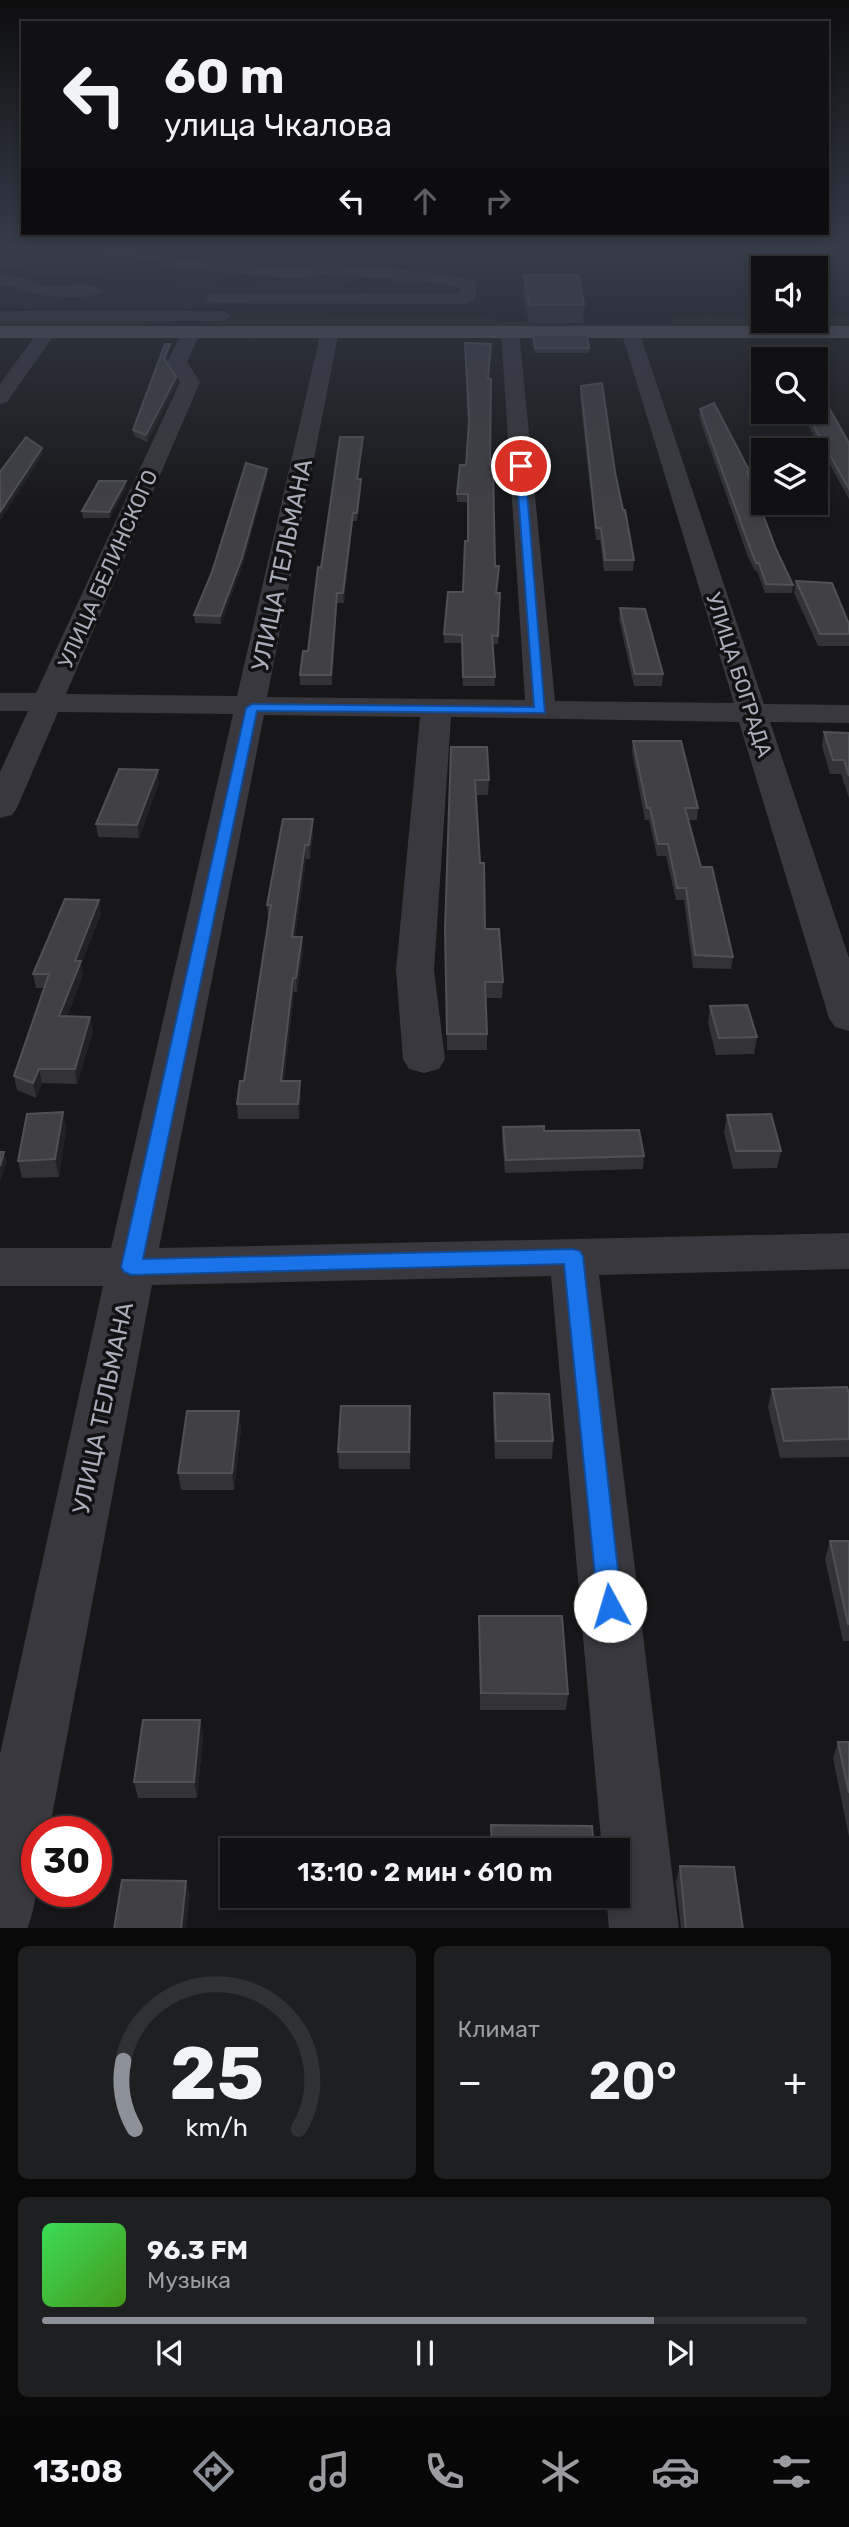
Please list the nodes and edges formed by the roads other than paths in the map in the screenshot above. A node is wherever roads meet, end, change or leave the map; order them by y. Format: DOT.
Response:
graph roads {
  1 [pos="45,335"];
  2 [pos="186,335"];
  3 [pos="334,335"];
  4 [pos="510,335"];
  5 [pos="631,335"];
  6 [pos="0,398"];
  7 [pos="0,702"];
  8 [pos="49,703"];
  9 [pos="252,708"];
  10 [pos="436,709"];
  11 [pos="541,711"];
  12 [pos="751,713"];
  13 [pos="849,714"];
  14 [pos="0,808"];
  15 [pos="849,1018"];
  16 [pos="424,1059"];
  17 [pos="849,1251"];
  18 [pos="573,1256"];
  19 [pos="0,1267"];
  20 [pos="131,1267"];
  21 [pos="0,1910"];
  22 [pos="644,1928"];
  1 -- 6 [label="street"];
  2 -- 8 [label="street, УЛИЦА БЕЛИНСКОГО"];
  3 -- 9 [label="street, УЛИЦА ТЕЛЬМАНА"];
  4 -- 11 [label="street"];
  5 -- 12 [label="street, УЛИЦА БОГРАДА"];
  7 -- 8 [label="street"];
  8 -- 9 [label="street"];
  8 -- 14 [label="street, УЛИЦА БЕЛИНСКОГО"];
  9 -- 10 [label="street"];
  9 -- 20 [label="street, УЛИЦА ТЕЛЬМАНА"];
  10 -- 11 [label="street"];
  10 -- 16 [label="street"];
  11 -- 12 [label="street"];
  12 -- 13 [label="street"];
  12 -- 15 [label="street, УЛИЦА БОГРАДА"];
  17 -- 18 [label="street"];
  18 -- 20 [label="street"];
  18 -- 22 [label="street"];
  19 -- 20 [label="street"];
  20 -- 21 [label="street, УЛИЦА ТЕЛЬМАНА"];
}
